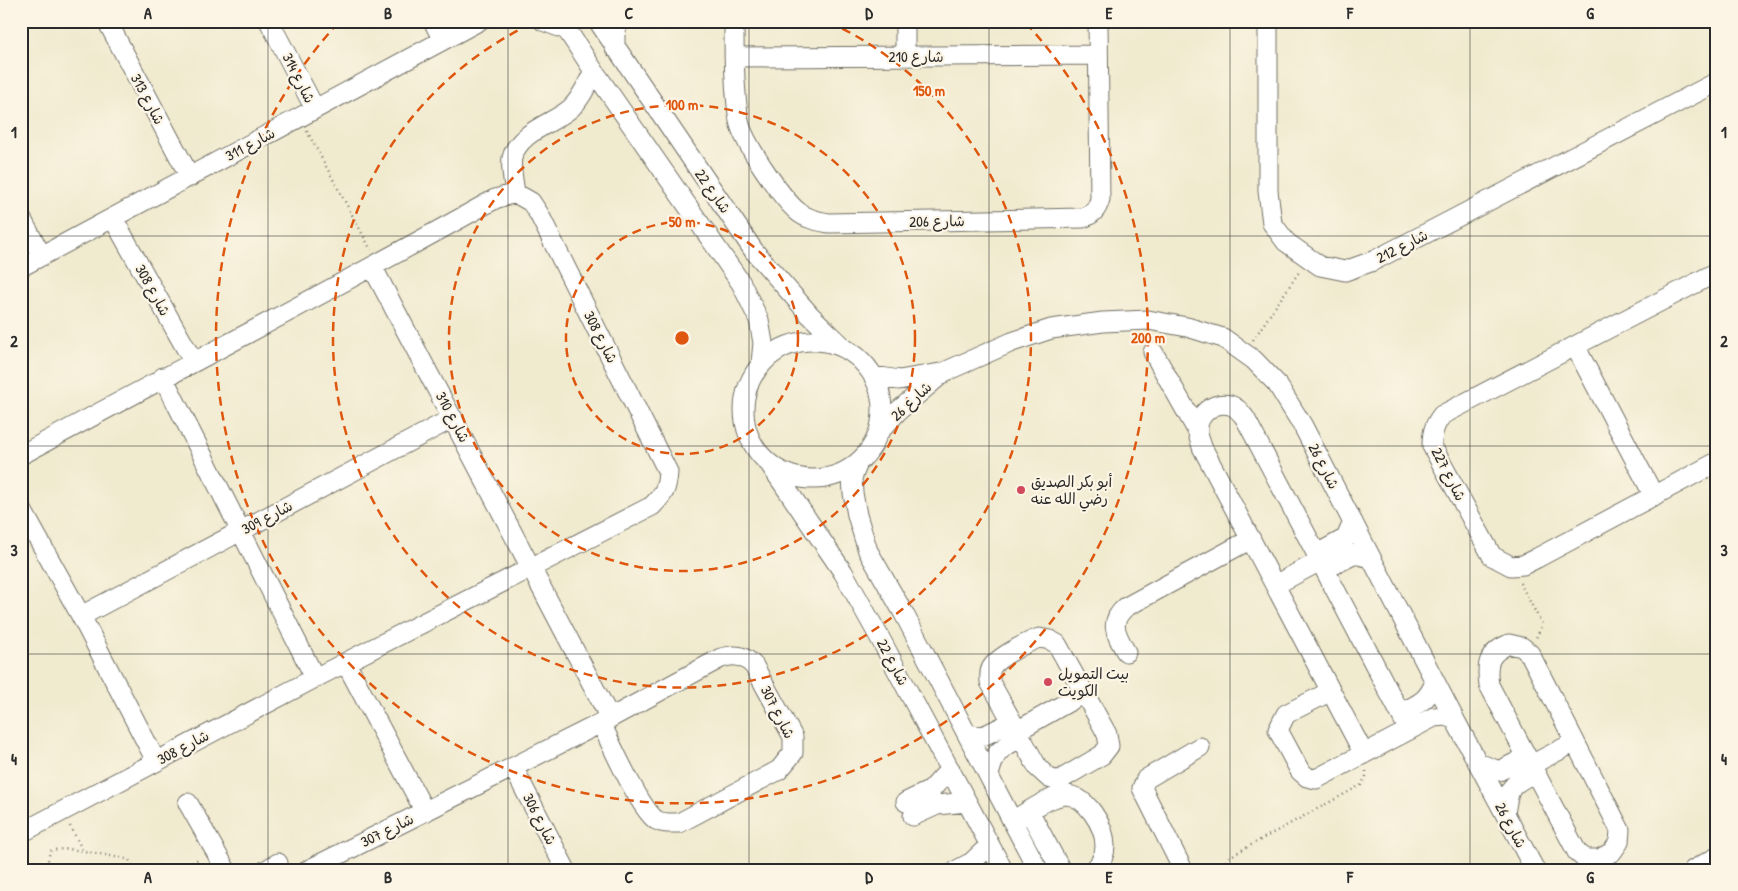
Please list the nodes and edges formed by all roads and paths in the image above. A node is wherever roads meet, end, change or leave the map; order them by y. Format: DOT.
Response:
graph roads {
  1 [pos="107,21"];
  2 [pos="269,21"];
  3 [pos="433,21"];
  4 [pos="479,21"];
  5 [pos="543,21"];
  6 [pos="598,21"];
  7 [pos="618,21"];
  8 [pos="734,21"];
  9 [pos="905,21"];
  10 [pos="1098,21"];
  11 [pos="1268,21"];
  12 [pos="564,26"];
  13 [pos="443,40"];
  14 [pos="615,48"];
  15 [pos="905,56"];
  16 [pos="1098,56"];
  17 [pos="734,57"];
  18 [pos="594,71"];
  19 [pos="1717,82"];
  20 [pos="308,113"];
  21 [pos="190,177"];
  22 [pos="515,193"];
  23 [pos="21,218"];
  24 [pos="113,218"];
  25 [pos="42,256"];
  26 [pos="1309,259"];
  27 [pos="375,266"];
  28 [pos="21,267"];
  29 [pos="1717,272"];
  30 [pos="1575,346"];
  31 [pos="844,347"];
  32 [pos="1153,352"];
  33 [pos="1244,353"];
  34 [pos="194,361"];
  35 [pos="760,364"];
  36 [pos="944,372"];
  37 [pos="874,376"];
  38 [pos="163,377"];
  39 [pos="453,418"];
  40 [pos="879,432"];
  41 [pos="1198,432"];
  42 [pos="21,455"];
  43 [pos="1717,462"];
  44 [pos="769,463"];
  45 [pos="858,463"];
  46 [pos="1654,496"];
  47 [pos="21,508"];
  48 [pos="1353,522"];
  49 [pos="241,531"];
  50 [pos="1251,539"];
  51 [pos="1371,558"];
  52 [pos="1321,561"];
  53 [pos="1511,566"];
  54 [pos="531,567"];
  55 [pos="1275,585"];
  56 [pos="81,616"];
  57 [pos="1126,652"];
  58 [pos="1530,654"];
  59 [pos="346,663"];
  60 [pos="315,678"];
  61 [pos="1435,682"];
  62 [pos="1331,690"];
  63 [pos="1084,693"];
  64 [pos="1455,720"];
  65 [pos="606,721"];
  66 [pos="1405,722"];
  67 [pos="1017,730"];
  68 [pos="967,734"];
  69 [pos="1575,742"];
  70 [pos="1200,747"];
  71 [pos="1364,754"];
  72 [pos="156,761"];
  73 [pos="1478,764"];
  74 [pos="1531,765"];
  75 [pos="513,767"];
  76 [pos="950,769"];
  77 [pos="988,776"];
  78 [pos="967,802"];
  79 [pos="188,803"];
  80 [pos="62,811"];
  81 [pos="1029,811"];
  82 [pos="425,812"];
  83 [pos="1505,814"];
  84 [pos="1012,820"];
  85 [pos="21,833"];
  86 [pos="990,845"];
  87 [pos="214,850"];
  88 [pos="83,851"];
  89 [pos="1717,857"];
  90 [pos="46,870"];
  91 [pos="135,870"];
  92 [pos="179,870"];
  93 [pos="226,870"];
  94 [pos="308,870"];
  95 [pos="566,870"];
  96 [pos="957,870"];
  97 [pos="1003,870"];
  98 [pos="1038,870"];
  99 [pos="1060,870"];
  100 [pos="1094,870"];
  101 [pos="1183,870"];
  102 [pos="1221,870"];
  103 [pos="1535,870"];
  104 [pos="1693,870"];
  1 -- 21 [label="street, شارع 313"];
  2 -- 20 [label="street, شارع 314"];
  3 -- 13 [label="street"];
  4 -- 13 [label="street, شارع 311"];
  5 -- 12 [label="street"];
  6 -- 14 [label="street, شارع 22"];
  7 -- 14 [label="street"];
  8 -- 17 [label="street, شارع 206"];
  9 -- 15 [label="street"];
  10 -- 16 [label="street, شارع 206"];
  11 -- 26 [label="street, شارع 212"];
  12 -- 18 [label="street, شارع 22"];
  13 -- 20 [label="street, شارع 311"];
  14 -- 31 [label="street, شارع 22"];
  15 -- 16 [label="street, شارع 210"];
  15 -- 17 [label="street, شارع 210"];
  16 -- 17 [label="street, شارع 206"];
  18 -- 22 [label="street"];
  18 -- 35 [label="street, شارع 22"];
  19 -- 26 [label="street, شارع 212"];
  20 -- 21 [label="street, شارع 311"];
  20 -- 27 [label="path"];
  21 -- 24 [label="street, شارع 311"];
  22 -- 27 [label="street"];
  22 -- 54 [label="street, شارع 308"];
  23 -- 25 [label="street"];
  24 -- 25 [label="street, شارع 311"];
  24 -- 34 [label="street, شارع 308"];
  25 -- 28 [label="street, شارع 311"];
  26 -- 33 [label="path"];
  27 -- 34 [label="street"];
  27 -- 39 [label="street, شارع 310"];
  29 -- 30 [label="street, شارع 227"];
  30 -- 46 [label="street"];
  30 -- 53 [label="street, شارع 227"];
  31 -- 35 [label="street"];
  31 -- 37 [label="street"];
  32 -- 41 [label="street"];
  33 -- 36 [label="street, شارع 26"];
  33 -- 48 [label="street, شارع 26"];
  34 -- 38 [label="street"];
  35 -- 44 [label="street"];
  36 -- 37 [label="street, شارع 26"];
  36 -- 40 [label="street, شارع 26"];
  37 -- 40 [label="street"];
  38 -- 42 [label="street"];
  38 -- 49 [label="street"];
  39 -- 49 [label="street, شارع 309"];
  39 -- 54 [label="street, شارع 310"];
  40 -- 45 [label="street"];
  41 -- 50 [label="street"];
  41 -- 52 [label="street"];
  43 -- 46 [label="street"];
  44 -- 45 [label="street"];
  44 -- 76 [label="street, شارع 22"];
  45 -- 68 [label="street"];
  46 -- 53 [label="street"];
  47 -- 56 [label="street"];
  48 -- 51 [label="street, شارع 26"];
  48 -- 52 [label="street"];
  49 -- 56 [label="street, شارع 309"];
  49 -- 60 [label="street"];
  50 -- 55 [label="street"];
  50 -- 57 [label="street"];
  51 -- 52 [label="street"];
  51 -- 61 [label="street, شارع 26"];
  52 -- 55 [label="street"];
  52 -- 66 [label="street"];
  53 -- 58 [label="path"];
  54 -- 59 [label="street, شارع 308"];
  54 -- 65 [label="street, شارع 310"];
  55 -- 62 [label="street"];
  56 -- 72 [label="street"];
  58 -- 69 [label="street"];
  58 -- 74 [label="street"];
  59 -- 60 [label="street, شارع 308"];
  59 -- 82 [label="street"];
  60 -- 72 [label="street, شارع 308"];
  61 -- 64 [label="street, شارع 26"];
  61 -- 66 [label="street"];
  62 -- 71 [label="street"];
  62 -- 71 [label="street"];
  63 -- 67 [label="street"];
  63 -- 67 [label="street"];
  63 -- 67 [label="street"];
  64 -- 66 [label="street"];
  64 -- 73 [label="street, شارع 26"];
  65 -- 65 [label="street, شارع 307"];
  65 -- 75 [label="street, شارع 307"];
  66 -- 71 [label="street"];
  67 -- 68 [label="street"];
  67 -- 77 [label="street"];
  68 -- 77 [label="street"];
  69 -- 74 [label="street"];
  69 -- 74 [label="street"];
  70 -- 101 [label="street"];
  71 -- 102 [label="path"];
  72 -- 80 [label="street, شارع 308"];
  73 -- 74 [label="street"];
  73 -- 83 [label="street, شارع 26"];
  74 -- 83 [label="street"];
  75 -- 82 [label="street, شارع 307"];
  75 -- 95 [label="street, شارع 306"];
  76 -- 78 [label="street, شارع 22"];
  76 -- 78 [label="street"];
  77 -- 84 [label="street"];
  78 -- 86 [label="street, شارع 22"];
  79 -- 87 [label="street"];
  80 -- 85 [label="street, شارع 308"];
  80 -- 88 [label="path"];
  81 -- 84 [label="street"];
  81 -- 99 [label="street"];
  81 -- 100 [label="street"];
  82 -- 94 [label="street, شارع 307"];
  83 -- 103 [label="street, شارع 26"];
  84 -- 98 [label="street"];
  86 -- 96 [label="street"];
  86 -- 97 [label="street, شارع 22"];
  87 -- 92 [label="path"];
  87 -- 93 [label="street"];
  88 -- 90 [label="path"];
  88 -- 91 [label="path"];
  89 -- 104 [label="street"];
}
